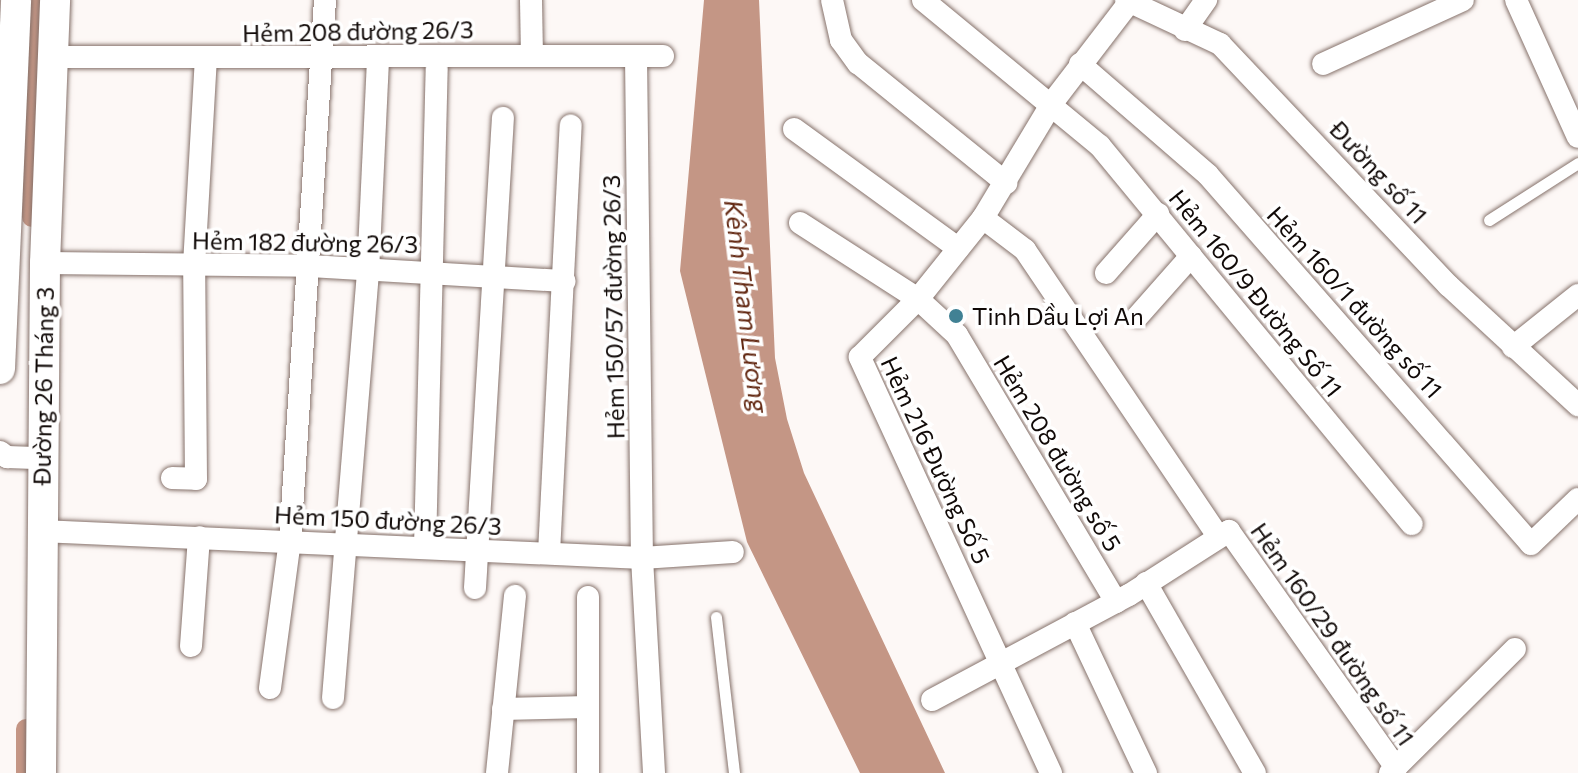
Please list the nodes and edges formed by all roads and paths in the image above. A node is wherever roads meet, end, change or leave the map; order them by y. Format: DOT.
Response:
graph roads {
  1 [pos="16,0"];
  2 [pos="55,0"];
  3 [pos="325,0"];
  4 [pos="531,0"];
  5 [pos="832,0"];
  6 [pos="923,0"];
  7 [pos="1206,0"];
  8 [pos="1463,0"];
  9 [pos="1516,0"];
  10 [pos="1129,1"];
  11 [pos="1185,30"];
  12 [pos="532,55"];
  13 [pos="636,56"];
  14 [pos="663,56"];
  15 [pos="54,57"];
  16 [pos="378,57"];
  17 [pos="206,58"];
  18 [pos="321,58"];
  19 [pos="1080,64"];
  20 [pos="1323,64"];
  21 [pos="437,69"];
  22 [pos="1052,103"];
  23 [pos="503,118"];
  24 [pos="571,126"];
  25 [pos="794,129"];
  26 [pos="6,133"];
  27 [pos="1578,137"];
  28 [pos="1578,163"];
  29 [pos="1006,183"];
  30 [pos="1158,214"];
  31 [pos="983,218"];
  32 [pos="1489,220"];
  33 [pos="800,223"];
  34 [pos="958,248"];
  35 [pos="1191,256"];
  36 [pos="45,263"];
  37 [pos="194,265"];
  38 [pos="310,266"];
  39 [pos="430,271"];
  40 [pos="368,272"];
  41 [pos="1106,273"];
  42 [pos="495,278"];
  43 [pos="565,281"];
  44 [pos="1578,295"];
  45 [pos="918,299"];
  46 [pos="1138,316"];
  47 [pos="1513,347"];
  48 [pos="0,369"];
  49 [pos="1578,405"];
  50 [pos="4,455"];
  51 [pos="37,458"];
  52 [pos="172,478"];
  53 [pos="1578,499"];
  54 [pos="1412,524"];
  55 [pos="41,531"];
  56 [pos="1223,533"];
  57 [pos="199,537"];
  58 [pos="290,541"];
  59 [pos="343,542"];
  60 [pos="425,547"];
  61 [pos="475,550"];
  62 [pos="733,552"];
  63 [pos="549,553"];
  64 [pos="642,558"];
  65 [pos="1146,583"];
  66 [pos="475,588"];
  67 [pos="515,596"];
  68 [pos="588,597"];
  69 [pos="1116,602"];
  70 [pos="716,617"];
  71 [pos="1075,623"];
  72 [pos="191,646"];
  73 [pos="1515,649"];
  74 [pos="1002,663"];
  75 [pos="270,688"];
  76 [pos="333,698"];
  77 [pos="932,700"];
  78 [pos="587,707"];
  79 [pos="503,709"];
  80 [pos="1393,770"];
  81 [pos="41,773"];
  82 [pos="497,773"];
  83 [pos="588,773"];
  84 [pos="654,773"];
  85 [pos="734,773"];
  86 [pos="1051,773"];
  87 [pos="1146,773"];
  88 [pos="1255,773"];
  1 -- 26 [label="street, Đường 26 Tháng 3"];
  2 -- 15 [label="street, Đường 26 Tháng 3"];
  3 -- 18 [label="street"];
  4 -- 12 [label="street"];
  5 -- 29 [label="street"];
  6 -- 22 [label="street, Hẻm 160/9 Đường Số 11"];
  7 -- 11 [label="street"];
  8 -- 20 [label="street"];
  9 -- 27 [label="street"];
  10 -- 11 [label="street, Đường số 11"];
  10 -- 19 [label="street, Hẻm 216 Đường Số 5"];
  11 -- 47 [label="street, Đường số 11"];
  12 -- 13 [label="street, Hẻm 208 đường 26/3"];
  12 -- 16 [label="street, Hẻm 208 đường 26/3"];
  13 -- 14 [label="street, Hẻm 208 đường 26/3"];
  13 -- 64 [label="street, Hẻm 150/57 đường 26/3"];
  15 -- 17 [label="street, Hẻm 208 đường 26/3"];
  15 -- 36 [label="street, Đường 26 Tháng 3"];
  16 -- 18 [label="street, Hẻm 208 đường 26/3"];
  16 -- 40 [label="street"];
  17 -- 18 [label="street, Hẻm 208 đường 26/3"];
  17 -- 37 [label="street"];
  18 -- 38 [label="street"];
  19 -- 22 [label="street, Hẻm 216 Đường Số 5"];
  19 -- 53 [label="street, Hẻm 160/1 đường số 11"];
  21 -- 39 [label="street"];
  22 -- 29 [label="street, Hẻm 216 Đường Số 5"];
  22 -- 30 [label="street, Hẻm 160/9 Đường Số 11"];
  23 -- 42 [label="street"];
  24 -- 43 [label="street"];
  25 -- 34 [label="street"];
  26 -- 48 [label="street, Đường 26 Tháng 3"];
  28 -- 32 [label="lane"];
  29 -- 31 [label="street, Hẻm 216 Đường Số 5"];
  30 -- 35 [label="street, Hẻm 160/9 Đường Số 11"];
  30 -- 41 [label="street"];
  31 -- 34 [label="street, Hẻm 216 Đường Số 5"];
  31 -- 56 [label="street, Hẻm 160/29 đường số 11"];
  33 -- 45 [label="street, Hẻm 208 đường số 5"];
  34 -- 45 [label="street, Hẻm 216 Đường Số 5"];
  35 -- 46 [label="street"];
  35 -- 54 [label="street, Hẻm 160/9 Đường Số 11"];
  36 -- 37 [label="street, Hẻm 182 đường 26/3"];
  36 -- 51 [label="street, Đường 26 Tháng 3"];
  37 -- 38 [label="street, Hẻm 182 đường 26/3"];
  37 -- 52 [label="street"];
  38 -- 40 [label="street, Hẻm 182 đường 26/3"];
  38 -- 58 [label="street"];
  39 -- 40 [label="street, Hẻm 182 đường 26/3"];
  39 -- 42 [label="street, Hẻm 182 đường 26/3"];
  39 -- 60 [label="street"];
  40 -- 59 [label="street"];
  42 -- 43 [label="street, Hẻm 182 đường 26/3"];
  42 -- 61 [label="street"];
  43 -- 63 [label="street"];
  44 -- 47 [label="street"];
  45 -- 69 [label="street, Hẻm 208 đường số 5"];
  45 -- 74 [label="street, Hẻm 216 Đường Số 5"];
  47 -- 49 [label="street, Đường số 11"];
  50 -- 51 [label="street"];
  51 -- 55 [label="street, Đường 26 Tháng 3"];
  55 -- 57 [label="street, Hẻm 150 đường 26/3"];
  55 -- 81 [label="street, Đường 26 Tháng 3"];
  56 -- 65 [label="street"];
  56 -- 80 [label="street, Hẻm 160/29 đường số 11"];
  57 -- 58 [label="street, Hẻm 150 đường 26/3"];
  57 -- 72 [label="street"];
  58 -- 59 [label="street, Hẻm 150 đường 26/3"];
  58 -- 75 [label="street"];
  59 -- 60 [label="street, Hẻm 150 đường 26/3"];
  59 -- 76 [label="street"];
  60 -- 61 [label="street, Hẻm 150 đường 26/3"];
  61 -- 63 [label="street, Hẻm 150 đường 26/3"];
  61 -- 66 [label="street"];
  62 -- 64 [label="street, Hẻm 150 đường 26/3"];
  63 -- 64 [label="street, Hẻm 150 đường 26/3"];
  64 -- 84 [label="street, Hẻm 150/57 đường 26/3"];
  65 -- 69 [label="street"];
  65 -- 88 [label="street"];
  67 -- 79 [label="street"];
  68 -- 78 [label="street"];
  69 -- 71 [label="street"];
  70 -- 85 [label="lane"];
  71 -- 74 [label="street"];
  71 -- 87 [label="street"];
  73 -- 80 [label="street, Hẻm 160/29 đường số 11"];
  74 -- 77 [label="street"];
  74 -- 86 [label="street, Hẻm 216 Đường Số 5"];
  78 -- 79 [label="street"];
  78 -- 83 [label="street"];
  79 -- 82 [label="street"];
}
